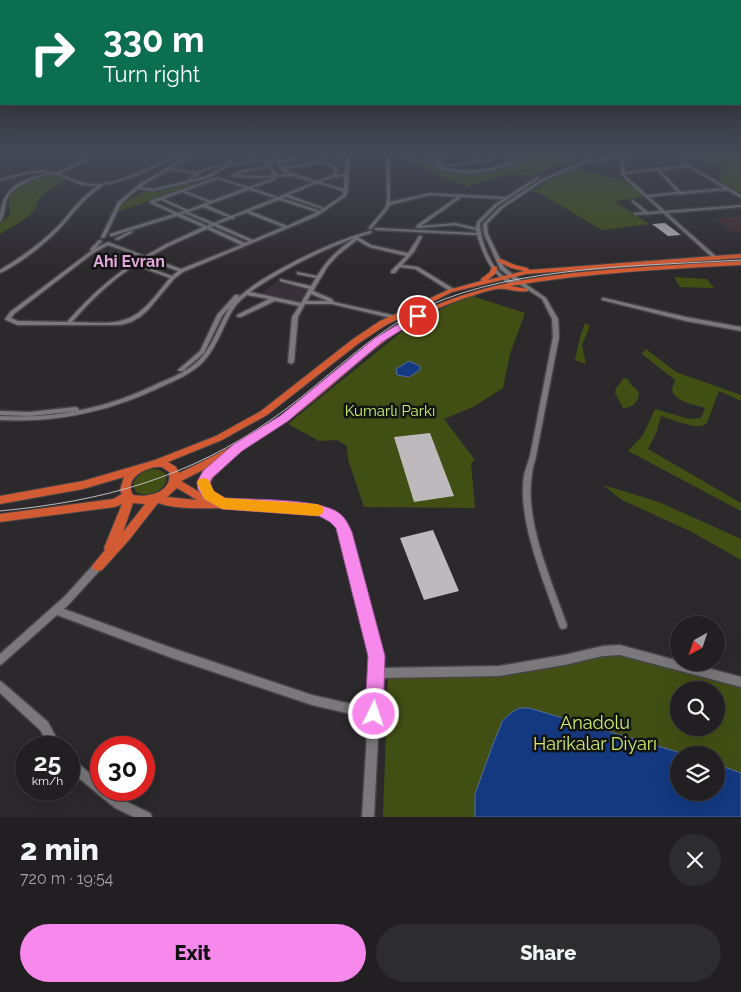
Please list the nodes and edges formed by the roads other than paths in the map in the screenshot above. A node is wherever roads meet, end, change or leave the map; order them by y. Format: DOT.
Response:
graph roads {
  1 [pos="10,193"];
  2 [pos="88,193"];
  3 [pos="130,193"];
  4 [pos="176,193"];
  5 [pos="187,193"];
  6 [pos="237,193"];
  7 [pos="267,193"];
  8 [pos="293,193"];
  9 [pos="345,193"];
  10 [pos="390,193"];
  11 [pos="513,193"];
  12 [pos="522,193"];
  13 [pos="644,193"];
  14 [pos="689,193"];
  15 [pos="681,194"];
  16 [pos="462,195"];
  17 [pos="287,196"];
  18 [pos="648,196"];
  19 [pos="162,198"];
  20 [pos="281,198"];
  21 [pos="506,198"];
  22 [pos="634,201"];
  23 [pos="210,202"];
  24 [pos="388,204"];
  25 [pos="202,205"];
  26 [pos="741,206"];
  27 [pos="186,211"];
  28 [pos="322,211"];
  29 [pos="248,212"];
  30 [pos="665,213"];
  31 [pos="176,214"];
  32 [pos="636,214"];
  33 [pos="648,214"];
  34 [pos="1,216"];
  35 [pos="233,218"];
  36 [pos="216,225"];
  37 [pos="286,227"];
  38 [pos="207,228"];
  39 [pos="418,229"];
  40 [pos="371,230"];
  41 [pos="478,232"];
  42 [pos="111,235"];
  43 [pos="486,235"];
  44 [pos="358,236"];
  45 [pos="420,238"];
  46 [pos="101,239"];
  47 [pos="117,239"];
  48 [pos="252,241"];
  49 [pos="108,243"];
  50 [pos="243,244"];
  51 [pos="90,253"];
  52 [pos="409,255"];
  53 [pos="741,256"];
  54 [pos="144,258"];
  55 [pos="716,258"];
  56 [pos="499,260"];
  57 [pos="741,263"];
  58 [pos="134,264"];
  59 [pos="399,266"];
  60 [pos="494,267"];
  61 [pos="181,271"];
  62 [pos="536,271"];
  63 [pos="0,272"];
  64 [pos="393,272"];
  65 [pos="299,273"];
  66 [pos="318,277"];
  67 [pos="173,278"];
  68 [pos="510,279"];
  69 [pos="282,280"];
  70 [pos="478,283"];
  71 [pos="495,286"];
  72 [pos="528,286"];
  73 [pos="311,290"];
  74 [pos="452,290"];
  75 [pos="246,293"];
  76 [pos="237,298"];
  77 [pos="274,299"];
  78 [pos="604,299"];
  79 [pos="304,303"];
  80 [pos="332,303"];
  81 [pos="239,316"];
  82 [pos="395,316"];
  83 [pos="68,324"];
  84 [pos="741,328"];
  85 [pos="291,362"];
  86 [pos="0,413"];
  87 [pos="0,418"];
  88 [pos="238,448"];
  89 [pos="156,463"];
  90 [pos="140,468"];
  91 [pos="174,481"];
  92 [pos="129,497"];
  93 [pos="156,498"];
  94 [pos="0,500"];
  95 [pos="222,504"];
  96 [pos="0,518"];
  97 [pos="98,566"];
  98 [pos="56,610"];
  99 [pos="563,625"];
  100 [pos="0,660"];
  101 [pos="377,673"];
  102 [pos="741,682"];
  103 [pos="0,686"];
  104 [pos="374,714"];
  105 [pos="50,736"];
  106 [pos="80,772"];
  107 [pos="90,780"];
  108 [pos="115,801"];
  109 [pos="146,817"];
  110 [pos="368,817"];
  1 -- 34 [label="street"];
  2 -- 63 [label="street"];
  3 -- 46 [label="street"];
  4 -- 19 [label="street"];
  5 -- 23 [label="street"];
  6 -- 23 [label="street"];
  7 -- 20 [label="street"];
  8 -- 17 [label="street"];
  9 -- 28 [label="street"];
  10 -- 24 [label="street"];
  11 -- 21 [label="street"];
  12 -- 43 [label="street"];
  13 -- 18 [label="street"];
  14 -- 15 [label="street"];
  15 -- 18 [label="street"];
  16 -- 21 [label="street"];
  16 -- 24 [label="street"];
  16 -- 39 [label="street"];
  17 -- 20 [label="street"];
  17 -- 28 [label="street"];
  18 -- 30 [label="street"];
  19 -- 27 [label="street"];
  19 -- 31 [label="street"];
  20 -- 28 [label="street"];
  20 -- 29 [label="street"];
  21 -- 41 [label="street"];
  22 -- 33 [label="street"];
  23 -- 25 [label="street"];
  24 -- 40 [label="street"];
  25 -- 27 [label="street"];
  25 -- 35 [label="street"];
  26 -- 30 [label="street"];
  27 -- 31 [label="street"];
  27 -- 36 [label="street"];
  28 -- 37 [label="street"];
  29 -- 35 [label="street"];
  29 -- 37 [label="street"];
  30 -- 33 [label="street"];
  30 -- 55 [label="street"];
  31 -- 38 [label="street"];
  31 -- 42 [label="street"];
  31 -- 47 [label="street"];
  32 -- 33 [label="street"];
  35 -- 36 [label="street"];
  36 -- 38 [label="street"];
  36 -- 48 [label="street"];
  37 -- 48 [label="street"];
  38 -- 50 [label="street"];
  38 -- 54 [label="street"];
  39 -- 40 [label="street"];
  39 -- 41 [label="street"];
  39 -- 41 [label="street"];
  40 -- 44 [label="street"];
  40 -- 76 [label="street"];
  41 -- 43 [label="street"];
  41 -- 60 [label="street"];
  42 -- 46 [label="street"];
  42 -- 47 [label="street"];
  43 -- 56 [label="street"];
  44 -- 52 [label="street"];
  44 -- 66 [label="street"];
  44 -- 75 [label="street"];
  45 -- 52 [label="street"];
  46 -- 49 [label="street"];
  46 -- 51 [label="street"];
  47 -- 49 [label="street"];
  48 -- 50 [label="street"];
  49 -- 51 [label="street"];
  49 -- 54 [label="street"];
  50 -- 61 [label="street"];
  51 -- 83 [label="street"];
  52 -- 59 [label="street"];
  53 -- 55 [label="highway"];
  54 -- 58 [label="street"];
  54 -- 61 [label="street"];
  55 -- 62 [label="highway"];
  56 -- 62 [label="highway"];
  56 -- 68 [label="street"];
  57 -- 72 [label="highway"];
  58 -- 67 [label="street"];
  58 -- 83 [label="street"];
  59 -- 64 [label="street"];
  59 -- 74 [label="street"];
  60 -- 68 [label="street"];
  60 -- 70 [label="highway"];
  61 -- 67 [label="street"];
  62 -- 68 [label="highway"];
  65 -- 66 [label="street"];
  66 -- 73 [label="street"];
  67 -- 83 [label="street"];
  68 -- 70 [label="highway"];
  68 -- 71 [label="highway"];
  68 -- 72 [label="highway"];
  68 -- 72 [label="street"];
  69 -- 73 [label="street"];
  70 -- 74 [label="highway"];
  71 -- 72 [label="highway"];
  71 -- 88 [label="highway"];
  72 -- 99 [label="street"];
  73 -- 79 [label="street"];
  73 -- 80 [label="street"];
  74 -- 82 [label="highway"];
  75 -- 76 [label="street"];
  75 -- 77 [label="street"];
  76 -- 86 [label="street"];
  76 -- 87 [label="street"];
  77 -- 79 [label="street"];
  77 -- 81 [label="street"];
  78 -- 84 [label="street"];
  79 -- 80 [label="street"];
  79 -- 85 [label="street"];
  80 -- 82 [label="street"];
  82 -- 89 [label="highway"];
  88 -- 91 [label="highway"];
  88 -- 95 [label="highway"];
  89 -- 90 [label="highway"];
  89 -- 91 [label="highway"];
  90 -- 92 [label="highway"];
  90 -- 94 [label="highway"];
  91 -- 93 [label="highway"];
  91 -- 95 [label="highway"];
  92 -- 93 [label="highway"];
  92 -- 96 [label="highway"];
  92 -- 97 [label="highway"];
  93 -- 95 [label="highway"];
  93 -- 97 [label="highway"];
  95 -- 101 [label="street"];
  97 -- 98 [label="street"];
  98 -- 100 [label="street"];
  98 -- 104 [label="street"];
  101 -- 102 [label="street"];
  101 -- 104 [label="street"];
  103 -- 105 [label="street"];
  104 -- 110 [label="street"];
  106 -- 107 [label="street"];
  108 -- 109 [label="street"];
}
